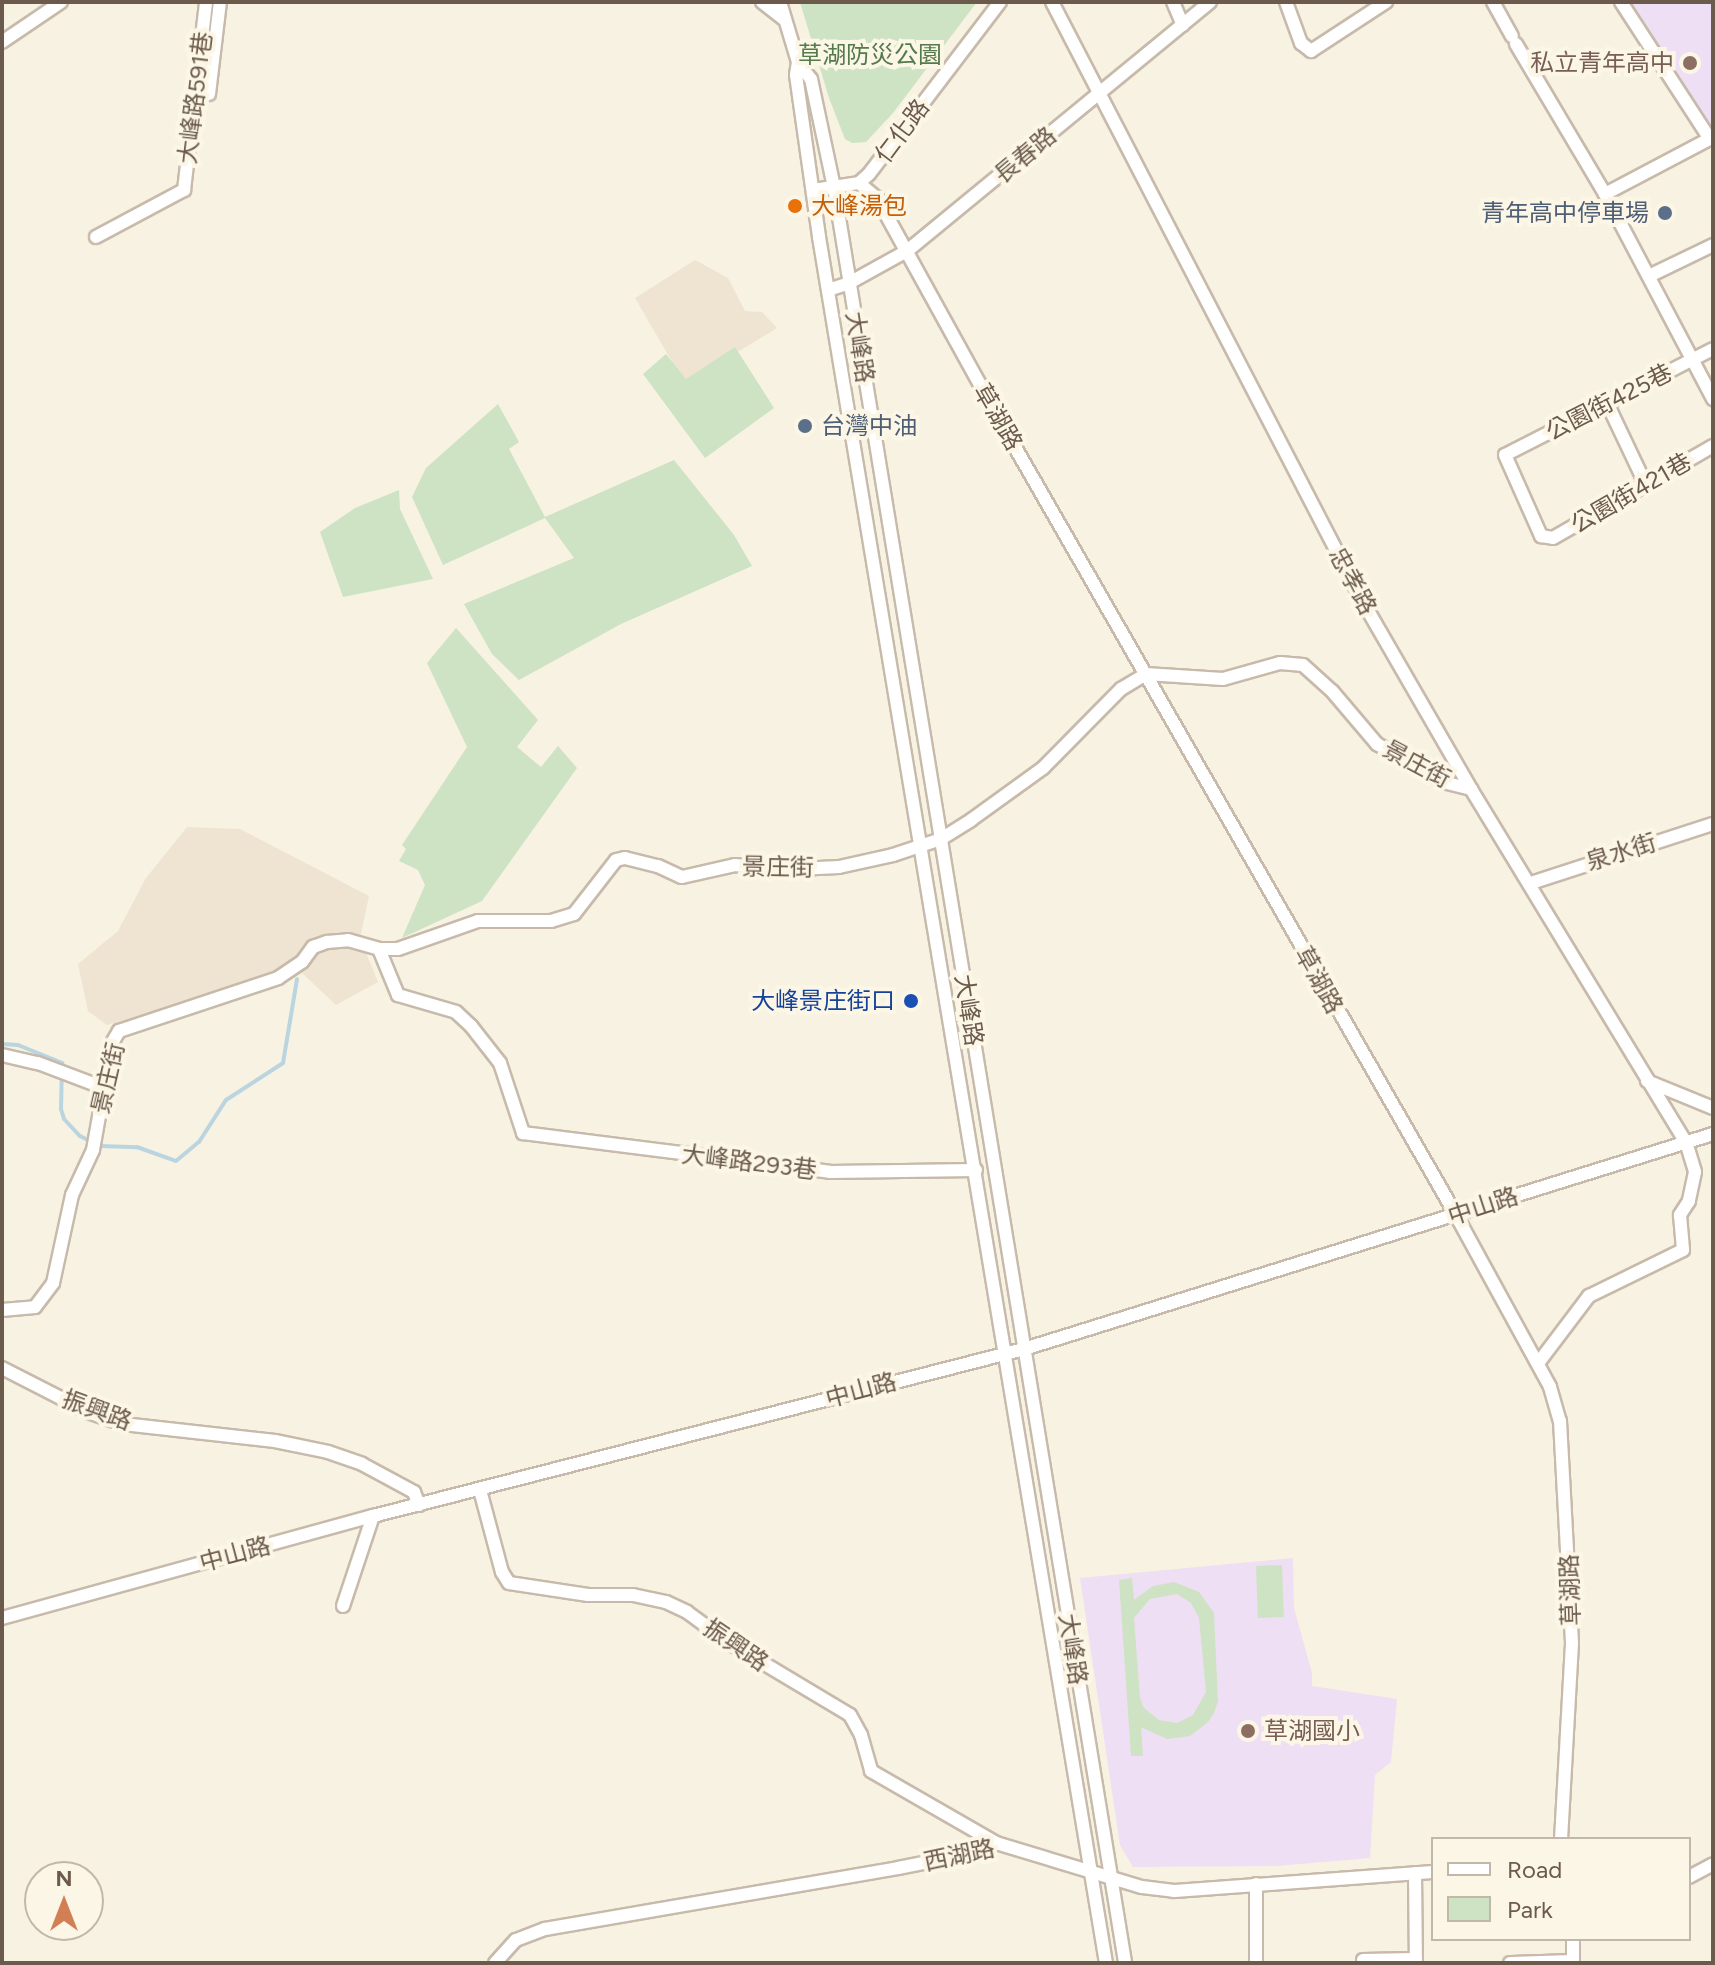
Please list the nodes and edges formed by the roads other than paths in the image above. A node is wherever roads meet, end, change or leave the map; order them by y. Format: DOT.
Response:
graph roads {
  1 [pos="61,2"];
  2 [pos="206,2"];
  3 [pos="220,2"];
  4 [pos="762,2"];
  5 [pos="780,2"];
  6 [pos="1000,2"];
  7 [pos="1052,2"];
  8 [pos="1173,2"];
  9 [pos="1210,2"];
  10 [pos="1286,2"];
  11 [pos="1386,2"];
  12 [pos="1493,2"];
  13 [pos="1621,2"];
  14 [pos="784,19"];
  15 [pos="1183,25"];
  16 [pos="2,42"];
  17 [pos="798,62"];
  18 [pos="1099,92"];
  19 [pos="209,94"];
  20 [pos="1711,138"];
  21 [pos="859,183"];
  22 [pos="834,187"];
  23 [pos="813,190"];
  24 [pos="1605,194"];
  25 [pos="96,237"];
  26 [pos="1713,245"];
  27 [pos="907,251"];
  28 [pos="1649,276"];
  29 [pos="849,283"];
  30 [pos="828,290"];
  31 [pos="1713,349"];
  32 [pos="1692,361"];
  33 [pos="1713,399"];
  34 [pos="1607,403"];
  35 [pos="1713,446"];
  36 [pos="1505,455"];
  37 [pos="1646,485"];
  38 [pos="1146,674"];
  39 [pos="1471,789"];
  40 [pos="1713,824"];
  41 [pos="941,839"];
  42 [pos="921,844"];
  43 [pos="1531,883"];
  44 [pos="379,949"];
  45 [pos="2,1055"];
  46 [pos="1647,1081"];
  47 [pos="104,1088"];
  48 [pos="1713,1108"];
  49 [pos="1713,1134"];
  50 [pos="1686,1142"];
  51 [pos="976,1170"];
  52 [pos="1456,1215"];
  53 [pos="2,1310"];
  54 [pos="1024,1349"];
  55 [pos="1003,1354"];
  56 [pos="1539,1362"];
  57 [pos="2,1368"];
  58 [pos="480,1490"];
  59 [pos="419,1505"];
  60 [pos="373,1516"];
  61 [pos="343,1606"];
  62 [pos="2,1618"];
  63 [pos="1561,1837"];
  64 [pos="996,1843"];
  65 [pos="1713,1864"];
  66 [pos="1431,1872"];
  67 [pos="1091,1873"];
  68 [pos="1415,1873"];
  69 [pos="1691,1876"];
  70 [pos="1111,1877"];
  71 [pos="1256,1884"];
  72 [pos="1573,1941"];
  73 [pos="1363,1960"];
  74 [pos="1416,1961"];
  75 [pos="1573,1962"];
  76 [pos="495,1963"];
  77 [pos="1106,1963"];
  78 [pos="1125,1963"];
  79 [pos="1256,1963"];
  80 [pos="1510,1963"];
  1 -- 16 [label="street"];
  2 -- 25 [label="street, 大峰路591巷"];
  3 -- 19 [label="street"];
  4 -- 14 [label="street"];
  5 -- 14 [label="street, 大峰路"];
  6 -- 21 [label="street, 仁化路"];
  7 -- 18 [label="street, 忠孝路"];
  8 -- 15 [label="street"];
  9 -- 15 [label="street, 長春路"];
  10 -- 11 [label="street"];
  12 -- 24 [label="street"];
  13 -- 20 [label="street"];
  14 -- 17 [label="street, 大峰路"];
  15 -- 18 [label="street, 長春路"];
  17 -- 22 [label="street, 大峰路"];
  17 -- 23 [label="street, 大峰路"];
  18 -- 27 [label="street, 長春路"];
  18 -- 39 [label="street, 忠孝路"];
  20 -- 24 [label="street"];
  21 -- 22 [label="street, 仁化路"];
  21 -- 27 [label="street, 草湖路"];
  22 -- 23 [label="street, 仁化路"];
  22 -- 29 [label="street, 大峰路"];
  23 -- 30 [label="street, 大峰路"];
  24 -- 28 [label="street"];
  26 -- 28 [label="street"];
  27 -- 29 [label="street, 長春路"];
  27 -- 38 [label="street, 草湖路"];
  28 -- 32 [label="street"];
  29 -- 30 [label="street, 長春路"];
  29 -- 41 [label="street, 大峰路"];
  30 -- 42 [label="street, 大峰路"];
  31 -- 32 [label="street, 公園街425巷"];
  32 -- 33 [label="street"];
  32 -- 34 [label="street, 公園街425巷"];
  34 -- 36 [label="street, 公園街425巷"];
  34 -- 37 [label="street"];
  35 -- 37 [label="street, 公園街421巷"];
  36 -- 37 [label="street, 公園街421巷"];
  38 -- 39 [label="street, 景庄街"];
  38 -- 41 [label="street, 景庄街"];
  38 -- 52 [label="street, 草湖路"];
  39 -- 43 [label="street, 忠孝路"];
  40 -- 43 [label="street, 泉水街"];
  41 -- 42 [label="street, 景庄街"];
  41 -- 54 [label="street, 大峰路"];
  42 -- 44 [label="street, 景庄街"];
  42 -- 51 [label="street, 大峰路"];
  43 -- 46 [label="street, 忠孝路"];
  44 -- 47 [label="street, 景庄街"];
  44 -- 51 [label="street, 大峰路293巷"];
  45 -- 47 [label="street"];
  46 -- 48 [label="street"];
  46 -- 50 [label="street, 忠孝路"];
  47 -- 53 [label="street, 景庄街"];
  49 -- 50 [label="street, 中山路"];
  50 -- 52 [label="street, 中山路"];
  50 -- 56 [label="street"];
  51 -- 55 [label="street, 大峰路"];
  52 -- 54 [label="street, 中山路"];
  52 -- 56 [label="street, 草湖路"];
  54 -- 55 [label="street, 中山路"];
  54 -- 70 [label="street, 大峰路"];
  55 -- 58 [label="street, 中山路"];
  55 -- 67 [label="street, 大峰路"];
  56 -- 63 [label="street, 草湖路"];
  57 -- 59 [label="street, 振興路"];
  58 -- 59 [label="street, 中山路"];
  58 -- 64 [label="street, 振興路"];
  59 -- 60 [label="street, 中山路"];
  60 -- 61 [label="street"];
  60 -- 62 [label="street, 中山路"];
  64 -- 67 [label="street, 西湖路"];
  64 -- 76 [label="street, 西湖路"];
  65 -- 69 [label="street"];
  66 -- 68 [label="street, 西湖路"];
  67 -- 70 [label="street, 西湖路"];
  67 -- 77 [label="street, 大峰路"];
  68 -- 71 [label="street, 西湖路"];
  68 -- 74 [label="street"];
  70 -- 71 [label="street, 西湖路"];
  70 -- 78 [label="street, 大峰路"];
  71 -- 79 [label="street"];
  72 -- 75 [label="street"];
  73 -- 74 [label="street"];
  75 -- 80 [label="street"];
}
